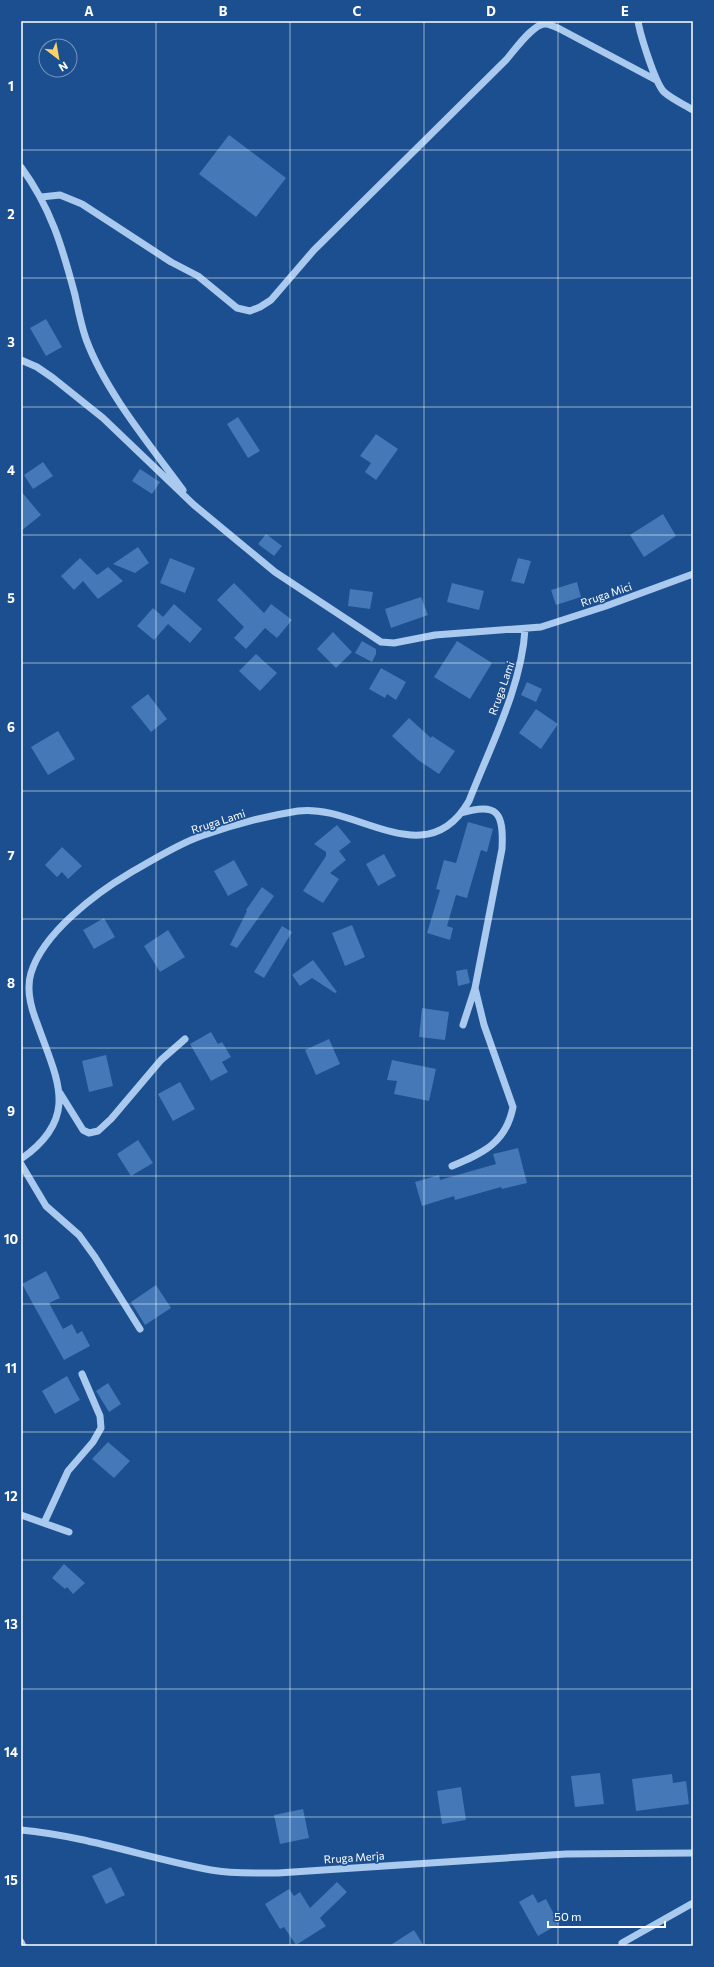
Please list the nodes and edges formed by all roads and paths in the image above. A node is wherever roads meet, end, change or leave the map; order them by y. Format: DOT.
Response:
graph roads {
  1 [pos="638,21"];
  2 [pos="656,80"];
  3 [pos="693,110"];
  4 [pos="21,167"];
  5 [pos="41,197"];
  6 [pos="21,360"];
  7 [pos="194,505"];
  8 [pos="693,574"];
  9 [pos="525,629"];
  10 [pos="461,813"];
  11 [pos="475,988"];
  12 [pos="463,1025"];
  13 [pos="185,1038"];
  14 [pos="60,1094"];
  15 [pos="21,1159"];
  16 [pos="21,1164"];
  17 [pos="452,1166"];
  18 [pos="140,1329"];
  19 [pos="82,1374"];
  20 [pos="21,1514"];
  21 [pos="44,1523"];
  22 [pos="69,1532"];
  23 [pos="21,1830"];
  24 [pos="693,1853"];
  25 [pos="693,1903"];
  26 [pos="21,1942"];
  27 [pos="622,1944"];
  28 [pos="23,1946"];
  1 -- 2 [label="street"];
  2 -- 3 [label="street"];
  2 -- 5 [label="street"];
  4 -- 5 [label="street"];
  5 -- 7 [label="street"];
  6 -- 7 [label="street"];
  7 -- 9 [label="street, Rruga Mici"];
  8 -- 9 [label="street, Rruga Mici"];
  9 -- 10 [label="street, Rruga Lami"];
  10 -- 11 [label="street"];
  10 -- 14 [label="street, Rruga Lami"];
  11 -- 12 [label="street"];
  11 -- 17 [label="street"];
  13 -- 14 [label="street"];
  14 -- 15 [label="street, Rruga Lami"];
  16 -- 18 [label="street"];
  19 -- 21 [label="street"];
  20 -- 21 [label="street"];
  21 -- 22 [label="street"];
  23 -- 24 [label="street, Rruga Merja"];
  25 -- 27 [label="street"];
  26 -- 28 [label="street"];
}
